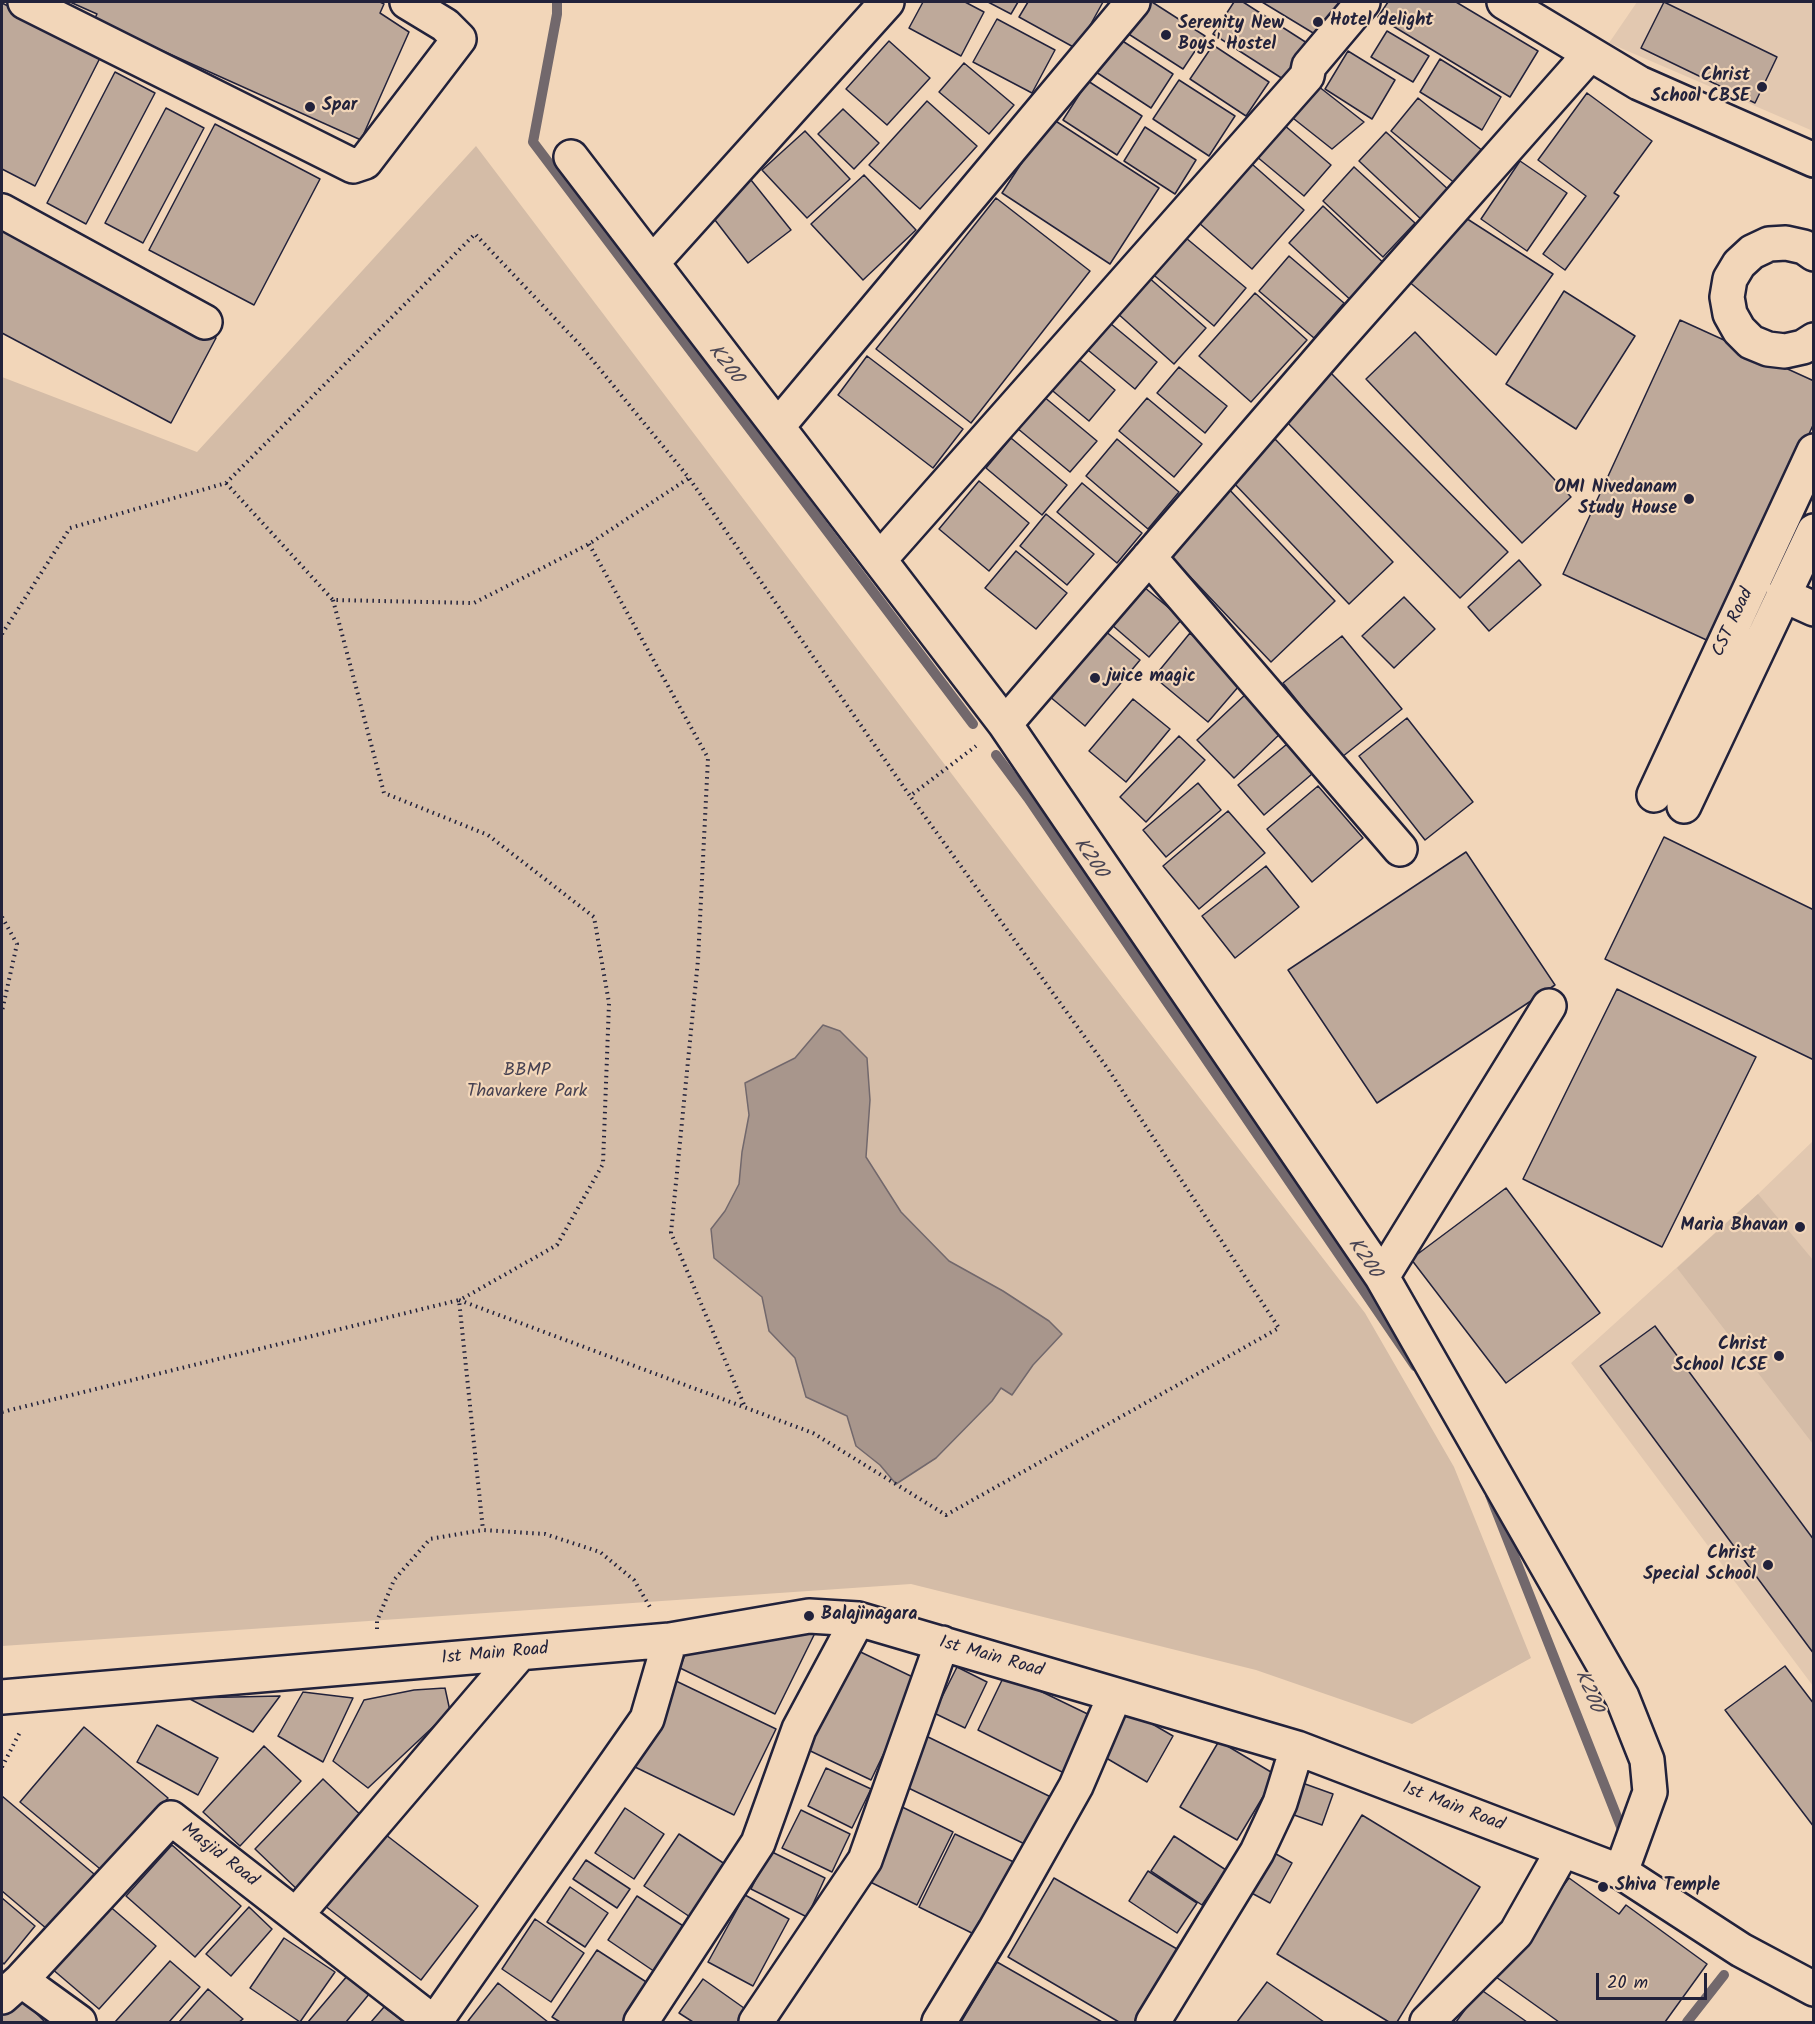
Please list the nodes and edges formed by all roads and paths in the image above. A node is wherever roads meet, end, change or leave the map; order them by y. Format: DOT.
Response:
graph roads {
  1 [pos="25,2"];
  2 [pos="407,2"];
  3 [pos="887,2"];
  4 [pos="1133,2"];
  5 [pos="1363,2"];
  6 [pos="1504,2"];
  7 [pos="1590,54"];
  8 [pos="571,157"];
  9 [pos="1814,160"];
  10 [pos="2,211"];
  11 [pos="1814,254"];
  12 [pos="652,263"];
  13 [pos="205,322"];
  14 [pos="1814,340"];
  15 [pos="778,426"];
  16 [pos="1814,451"];
  17 [pos="688,478"];
  18 [pos="226,483"];
  19 [pos="1814,531"];
  20 [pos="589,544"];
  21 [pos="1149,557"];
  22 [pos="880,559"];
  23 [pos="1783,595"];
  24 [pos="333,600"];
  25 [pos="1814,609"];
  26 [pos="2,634"];
  27 [pos="1005,724"];
  28 [pos="1654,795"];
  29 [pos="910,796"];
  30 [pos="1684,806"];
  31 [pos="1400,849"];
  32 [pos="2,917"];
  33 [pos="1549,1006"];
  34 [pos="2,1011"];
  35 [pos="1382,1277"];
  36 [pos="459,1300"];
  37 [pos="745,1408"];
  38 [pos="2,1412"];
  39 [pos="483,1530"];
  40 [pos="858,1619"];
  41 [pos="670,1640"];
  42 [pos="942,1643"];
  43 [pos="520,1653"];
  44 [pos="374,1665"];
  45 [pos="1115,1695"];
  46 [pos="2,1697"];
  47 [pos="1297,1748"];
  48 [pos="1563,1850"];
  49 [pos="1621,1872"];
  50 [pos="296,1915"];
  51 [pos="11,1988"];
  52 [pos="1814,1989"];
  53 [pos="79,2022"];
  54 [pos="434,2022"];
  55 [pos="641,2022"];
  56 [pos="756,2022"];
  57 [pos="939,2022"];
  58 [pos="1153,2022"];
  59 [pos="1427,2022"];
  1 -- 2 [label="street"];
  3 -- 12 [label="street"];
  4 -- 15 [label="street"];
  5 -- 22 [label="street"];
  6 -- 7 [label="street"];
  7 -- 9 [label="street"];
  7 -- 21 [label="street"];
  8 -- 12 [label="street"];
  10 -- 13 [label="street"];
  11 -- 14 [label="street"];
  12 -- 15 [label="street"];
  15 -- 22 [label="street"];
  16 -- 28 [label="street, CST Road"];
  17 -- 18 [label="path"];
  17 -- 20 [label="path"];
  17 -- 29 [label="path"];
  18 -- 24 [label="path"];
  18 -- 26 [label="path"];
  19 -- 23 [label="street"];
  20 -- 24 [label="path"];
  20 -- 37 [label="path"];
  21 -- 27 [label="street"];
  21 -- 31 [label="street"];
  22 -- 27 [label="street"];
  23 -- 25 [label="street"];
  23 -- 30 [label="street"];
  24 -- 36 [label="path"];
  27 -- 29 [label="path"];
  27 -- 35 [label="street"];
  29 -- 37 [label="path"];
  32 -- 34 [label="path"];
  33 -- 35 [label="street"];
  35 -- 49 [label="street"];
  36 -- 37 [label="path"];
  36 -- 38 [label="path"];
  36 -- 39 [label="path"];
  39 -- 41 [label="path"];
  39 -- 44 [label="path"];
  40 -- 41 [label="street, 1st Main Road"];
  40 -- 42 [label="street, 1st Main Road"];
  40 -- 55 [label="street"];
  41 -- 43 [label="street, 1st Main Road"];
  41 -- 54 [label="street"];
  42 -- 45 [label="street, 1st Main Road"];
  42 -- 56 [label="street"];
  43 -- 44 [label="street, 1st Main Road"];
  43 -- 50 [label="street"];
  44 -- 46 [label="street, 1st Main Road"];
  45 -- 47 [label="street, 1st Main Road"];
  45 -- 57 [label="street"];
  47 -- 48 [label="street, 1st Main Road"];
  47 -- 58 [label="street"];
  48 -- 49 [label="street, 1st Main Road"];
  48 -- 59 [label="street"];
  49 -- 52 [label="street, 1st Main Road"];
  50 -- 51 [label="street, Masjid Road"];
  50 -- 54 [label="street, Masjid Road"];
  51 -- 53 [label="street"];
}
